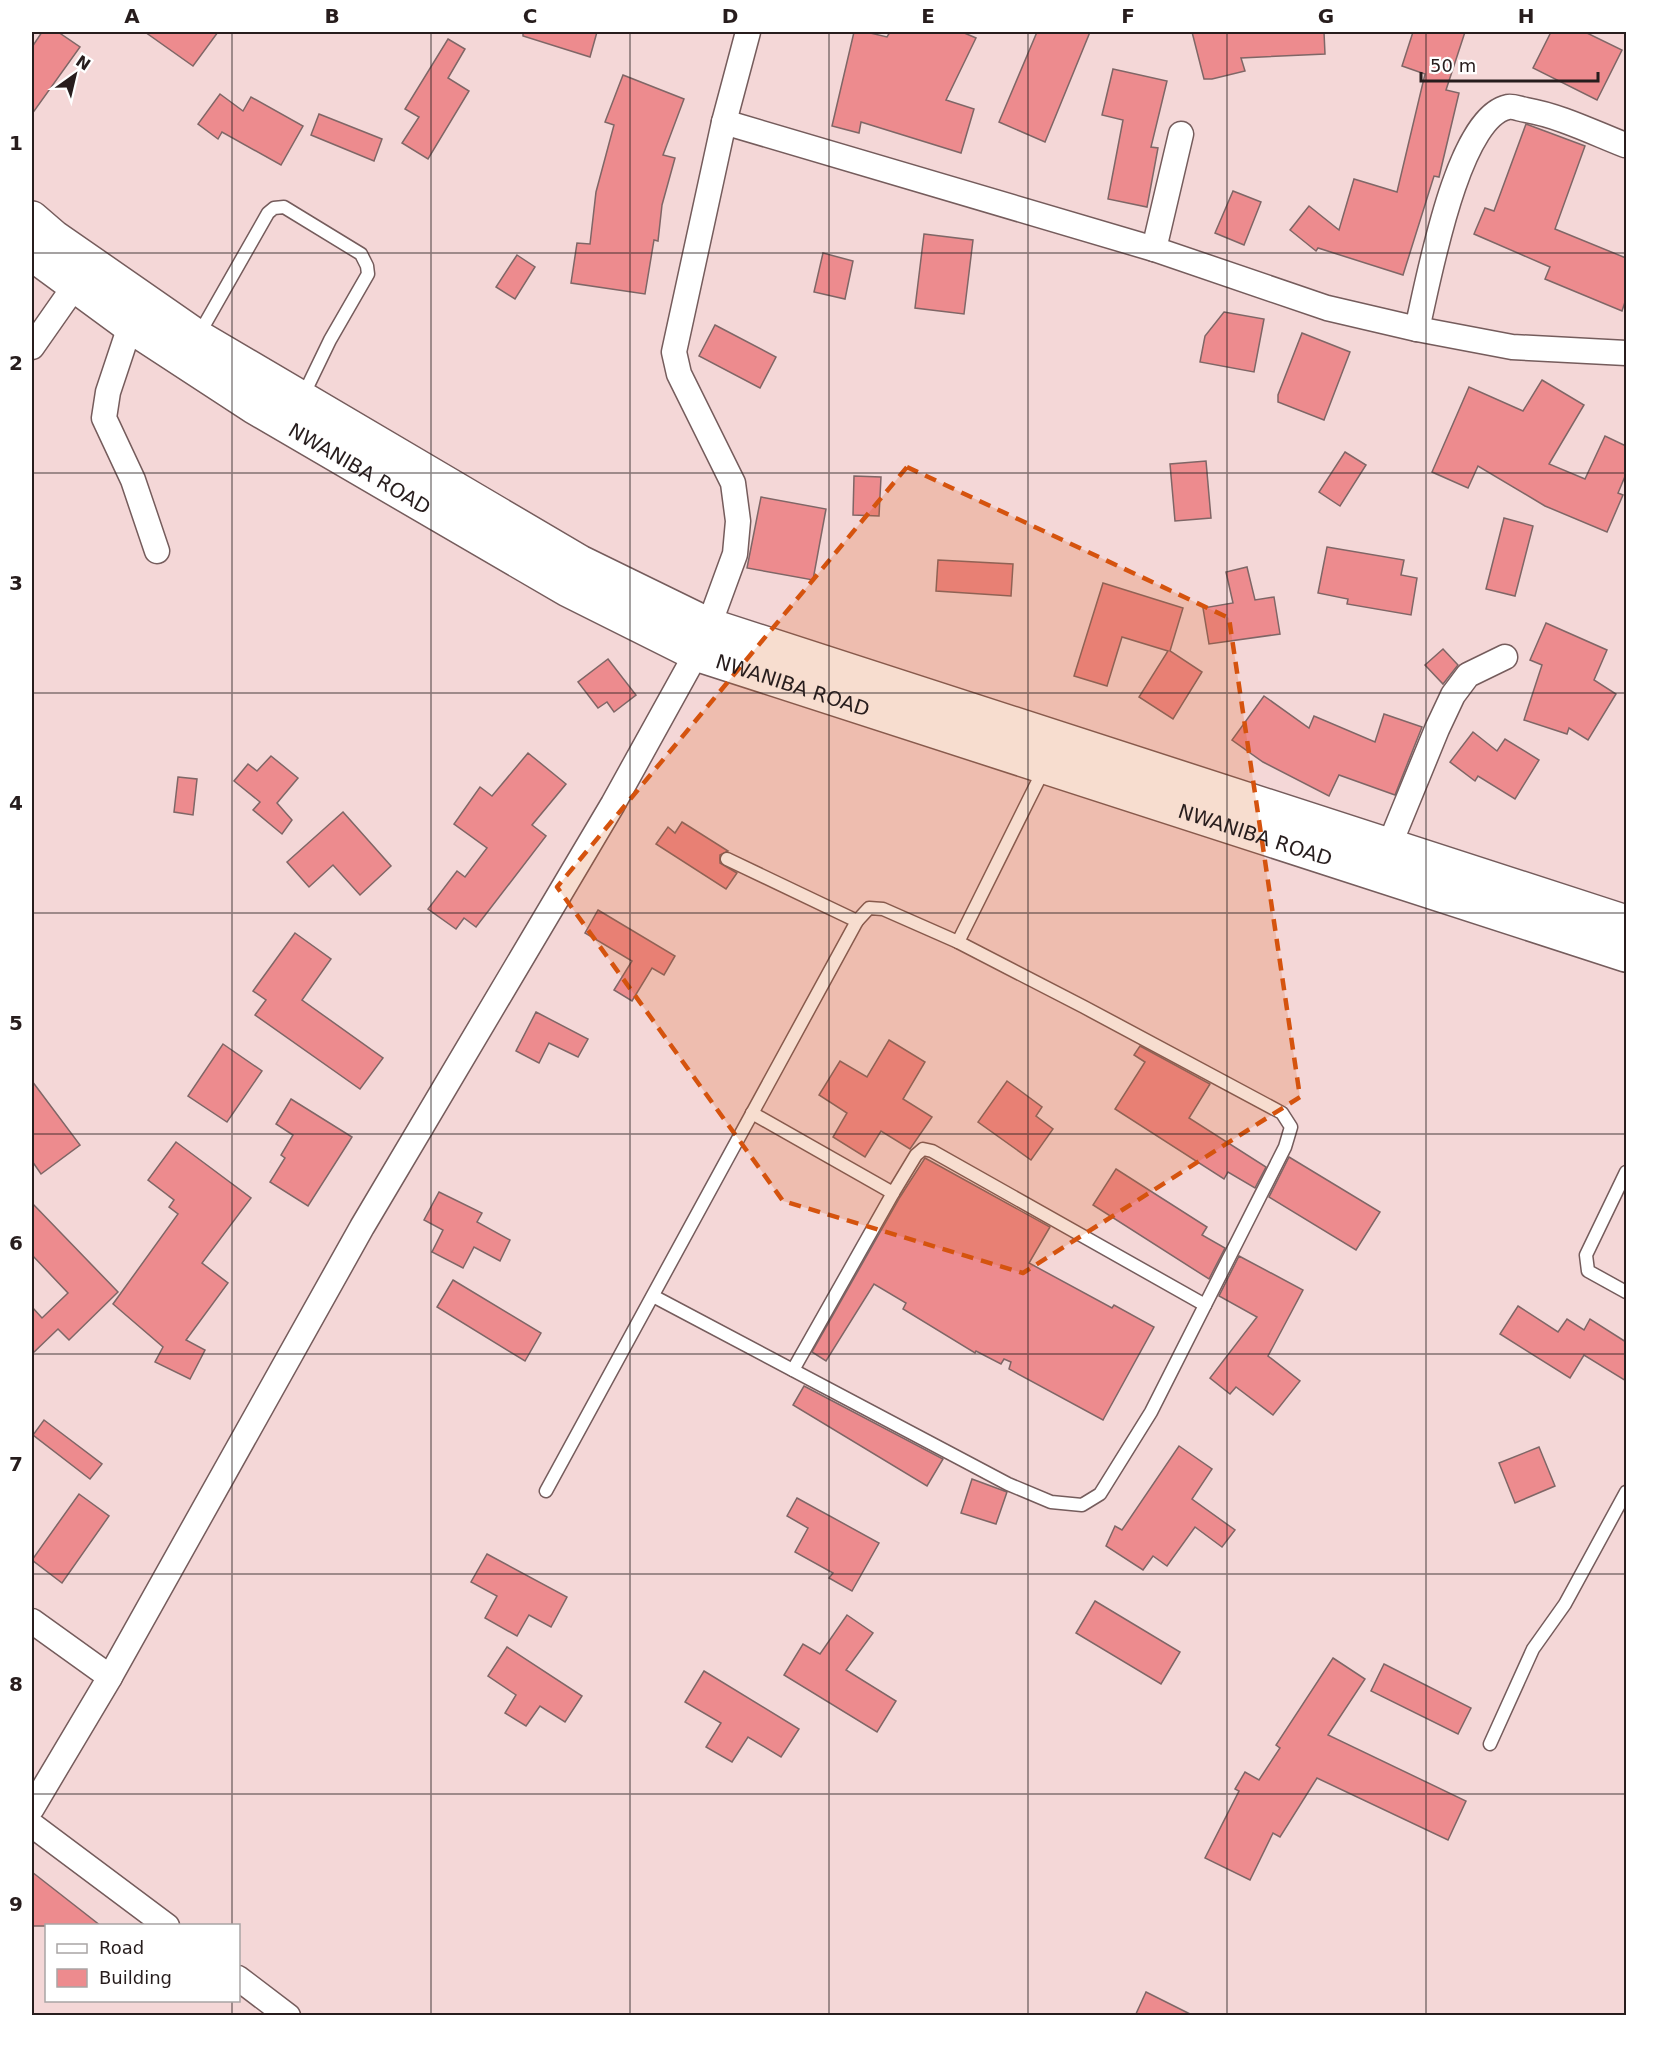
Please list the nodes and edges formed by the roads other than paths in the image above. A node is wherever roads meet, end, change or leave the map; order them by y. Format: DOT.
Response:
graph roads {
  1 [pos="748,32"];
  2 [pos="724,122"];
  3 [pos="1181,135"];
  4 [pos="1625,145"];
  5 [pos="32,218"];
  6 [pos="1154,249"];
  7 [pos="32,254"];
  8 [pos="74,286"];
  9 [pos="130,326"];
  10 [pos="1417,329"];
  11 [pos="198,337"];
  12 [pos="32,347"];
  13 [pos="1626,353"];
  14 [pos="302,399"];
  15 [pos="157,551"];
  16 [pos="709,625"];
  17 [pos="696,654"];
  18 [pos="1505,657"];
  19 [pos="1045,768"];
  20 [pos="1389,846"];
  21 [pos="727,859"];
  22 [pos="857,921"];
  23 [pos="1626,922"];
  24 [pos="958,942"];
  25 [pos="1626,955"];
  26 [pos="752,1113"];
  27 [pos="1626,1172"];
  28 [pos="893,1193"];
  29 [pos="1626,1292"];
  30 [pos="652,1296"];
  31 [pos="1205,1305"];
  32 [pos="793,1370"];
  33 [pos="546,1491"];
  34 [pos="1626,1492"];
  35 [pos="32,1621"];
  36 [pos="110,1677"];
  37 [pos="1490,1744"];
  38 [pos="32,1808"];
  39 [pos="32,1825"];
  40 [pos="164,1924"];
  41 [pos="240,1980"];
  42 [pos="288,2016"];
  1 -- 2 [label="street"];
  2 -- 6 [label="street"];
  2 -- 16 [label="street"];
  3 -- 6 [label="street"];
  4 -- 10 [label="street"];
  5 -- 11 [label="main road"];
  6 -- 10 [label="street"];
  7 -- 8 [label="main road, NWANIBA ROAD"];
  8 -- 9 [label="main road, NWANIBA ROAD"];
  8 -- 12 [label="street"];
  9 -- 15 [label="street"];
  9 -- 17 [label="main road, NWANIBA ROAD"];
  10 -- 13 [label="street"];
  11 -- 14 [label="main road"];
  11 -- 14 [label="lane"];
  14 -- 16 [label="main road"];
  16 -- 20 [label="main road"];
  17 -- 19 [label="main road, NWANIBA ROAD"];
  17 -- 36 [label="street"];
  18 -- 20 [label="street"];
  19 -- 24 [label="lane"];
  19 -- 25 [label="main road, NWANIBA ROAD"];
  20 -- 23 [label="main road"];
  21 -- 22 [label="lane"];
  22 -- 24 [label="lane"];
  22 -- 26 [label="lane"];
  24 -- 31 [label="lane"];
  26 -- 28 [label="lane"];
  26 -- 30 [label="lane"];
  27 -- 29 [label="lane"];
  28 -- 31 [label="lane"];
  28 -- 32 [label="lane"];
  30 -- 32 [label="lane"];
  30 -- 33 [label="lane"];
  31 -- 32 [label="lane"];
  34 -- 37 [label="lane"];
  35 -- 36 [label="street"];
  36 -- 38 [label="street"];
  39 -- 40 [label="street"];
  41 -- 42 [label="street"];
}
